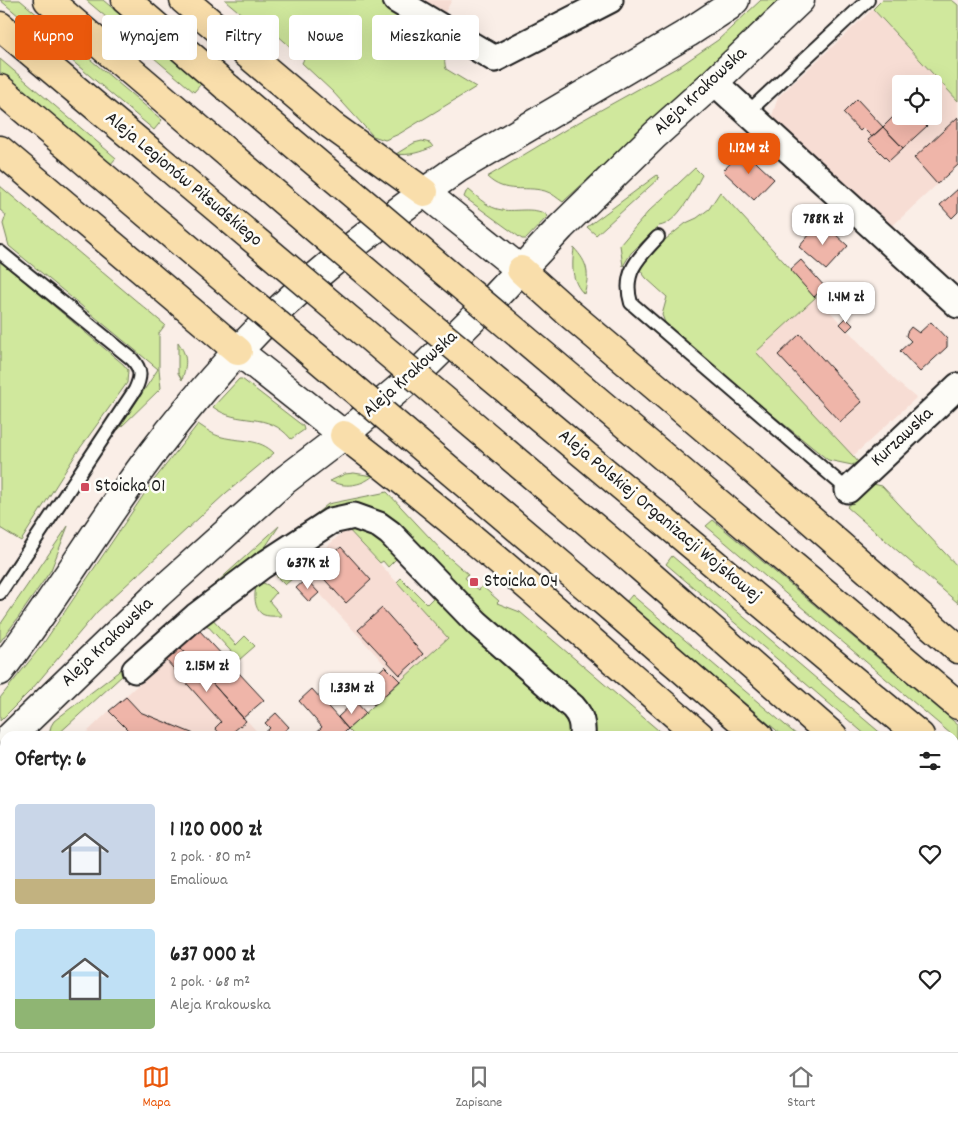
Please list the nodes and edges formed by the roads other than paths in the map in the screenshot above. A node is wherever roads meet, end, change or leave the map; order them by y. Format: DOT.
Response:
graph roads {
  1 [pos="48,0"];
  2 [pos="126,0"];
  3 [pos="184,0"];
  4 [pos="396,0"];
  5 [pos="610,0"];
  6 [pos="735,0"];
  7 [pos="800,0"];
  8 [pos="868,0"];
  9 [pos="0,26"];
  10 [pos="714,82"];
  11 [pos="0,89"];
  12 [pos="748,112"];
  13 [pos="0,150"];
  14 [pos="424,192"];
  15 [pos="658,237"];
  16 [pos="0,252"];
  17 [pos="521,270"];
  18 [pos="958,305"];
  19 [pos="238,351"];
  20 [pos="958,386"];
  21 [pos="344,435"];
  22 [pos="848,490"];
  23 [pos="0,593"];
  24 [pos="958,649"];
  25 [pos="0,670"];
  26 [pos="135,670"];
  27 [pos="958,705"];
  28 [pos="19,731"];
  29 [pos="582,731"];
  30 [pos="694,731"];
  31 [pos="753,731"];
  32 [pos="827,731"];
  33 [pos="914,731"];
  1 -- 33 [label="highway, Aleja Polskiej Organizacji Wojskowej, bridge"];
  2 -- 27 [label="highway, bridge"];
  3 -- 14 [label="highway"];
  4 -- 5 [label="street"];
  6 -- 14 [label="main road"];
  7 -- 10 [label="main road, Aleja Krakowska"];
  8 -- 12 [label="lane"];
  9 -- 32 [label="highway, Aleja Legionów Piłsudskiego, bridge"];
  10 -- 12 [label="street"];
  10 -- 17 [label="main road, Aleja Krakowska"];
  11 -- 31 [label="highway, bridge"];
  12 -- 18 [label="street"];
  13 -- 19 [label="highway"];
  14 -- 17 [label="main road"];
  14 -- 19 [label="main road"];
  15 -- 22 [label="lane"];
  16 -- 23 [label="lane"];
  17 -- 21 [label="main road, Aleja Krakowska"];
  17 -- 24 [label="highway"];
  19 -- 21 [label="main road"];
  19 -- 25 [label="main road"];
  20 -- 22 [label="street, Kurzawska"];
  21 -- 28 [label="main road, Aleja Krakowska"];
  21 -- 30 [label="highway"];
  26 -- 29 [label="street"];
}
